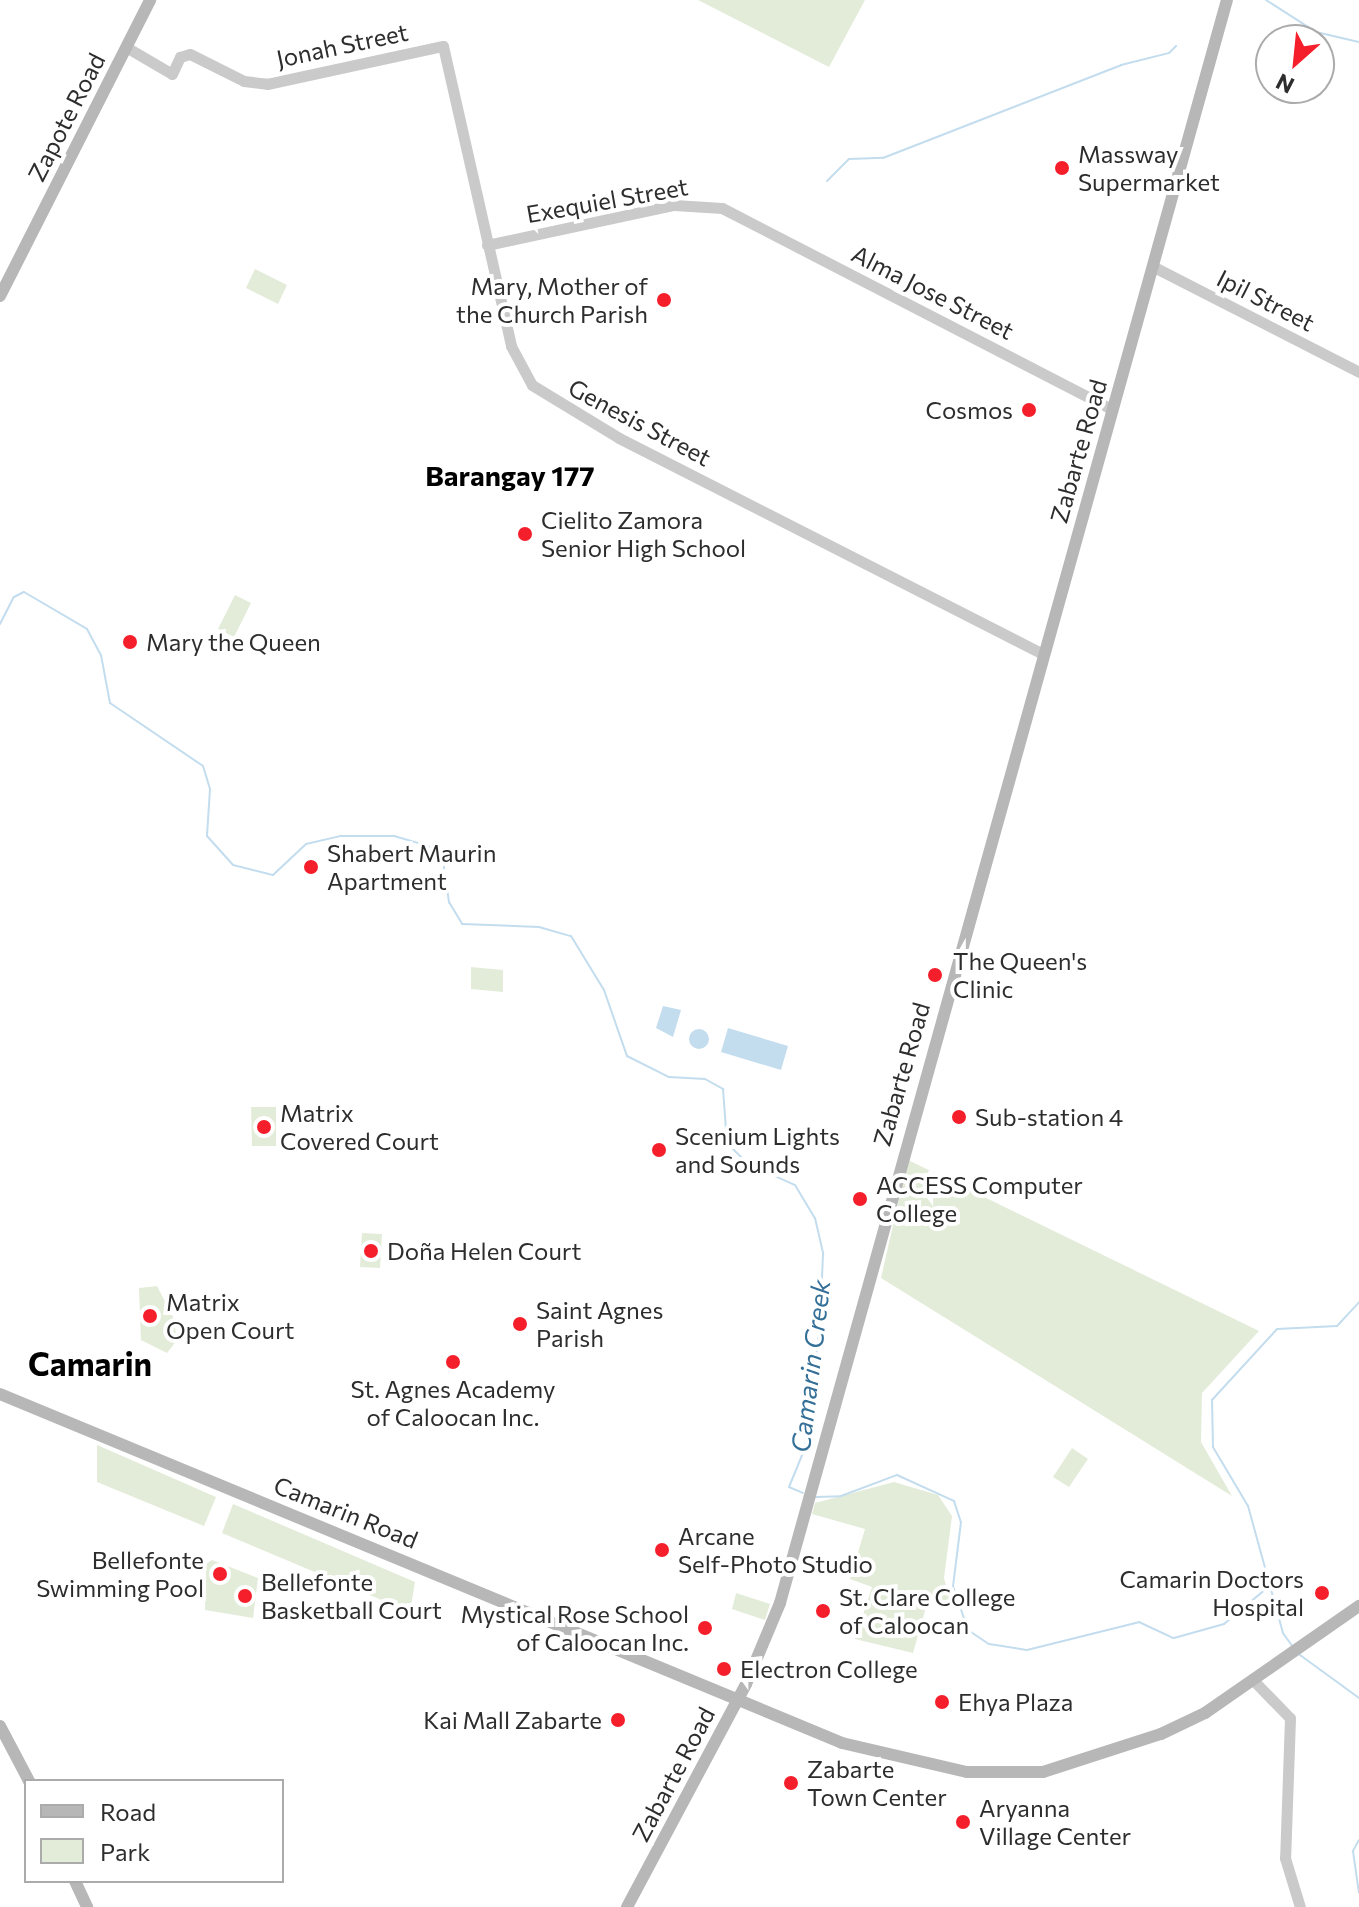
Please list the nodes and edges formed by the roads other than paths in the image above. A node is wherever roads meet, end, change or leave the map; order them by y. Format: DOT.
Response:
graph roads {
  1 [pos="150,0"];
  2 [pos="1227,0"];
  3 [pos="443,46"];
  4 [pos="126,47"];
  5 [pos="734,213"];
  6 [pos="487,245"];
  7 [pos="1152,266"];
  8 [pos="0,296"];
  9 [pos="1359,372"];
  10 [pos="1112,409"];
  11 [pos="1043,654"];
  12 [pos="0,1394"];
  13 [pos="1359,1606"];
  14 [pos="1253,1680"];
  15 [pos="739,1697"];
  16 [pos="0,1726"];
  17 [pos="28,1779"];
  18 [pos="76,1883"];
  19 [pos="87,1907"];
  20 [pos="627,1907"];
  21 [pos="1300,1907"];
  1 -- 4 [label="main road, Zapote Road"];
  2 -- 7 [label="main road, Zabarte Road"];
  3 -- 4 [label="street, Jonah Street"];
  3 -- 6 [label="street, Genesis Street"];
  4 -- 8 [label="main road, Zapote Road"];
  5 -- 6 [label="street, Exequiel Street"];
  5 -- 10 [label="street, Alma Jose Street"];
  6 -- 11 [label="street, Genesis Street"];
  7 -- 9 [label="street, Ipil Street"];
  7 -- 10 [label="main road, Zabarte Road"];
  10 -- 11 [label="main road, Zabarte Road"];
  11 -- 15 [label="main road, Zabarte Road"];
  12 -- 15 [label="main road, Camarin Road"];
  13 -- 14 [label="main road, Camarin Road"];
  14 -- 15 [label="main road, Camarin Road"];
  14 -- 21 [label="street"];
  15 -- 20 [label="main road, Zabarte Road"];
  16 -- 17 [label="main road"];
  18 -- 19 [label="main road"];
}
